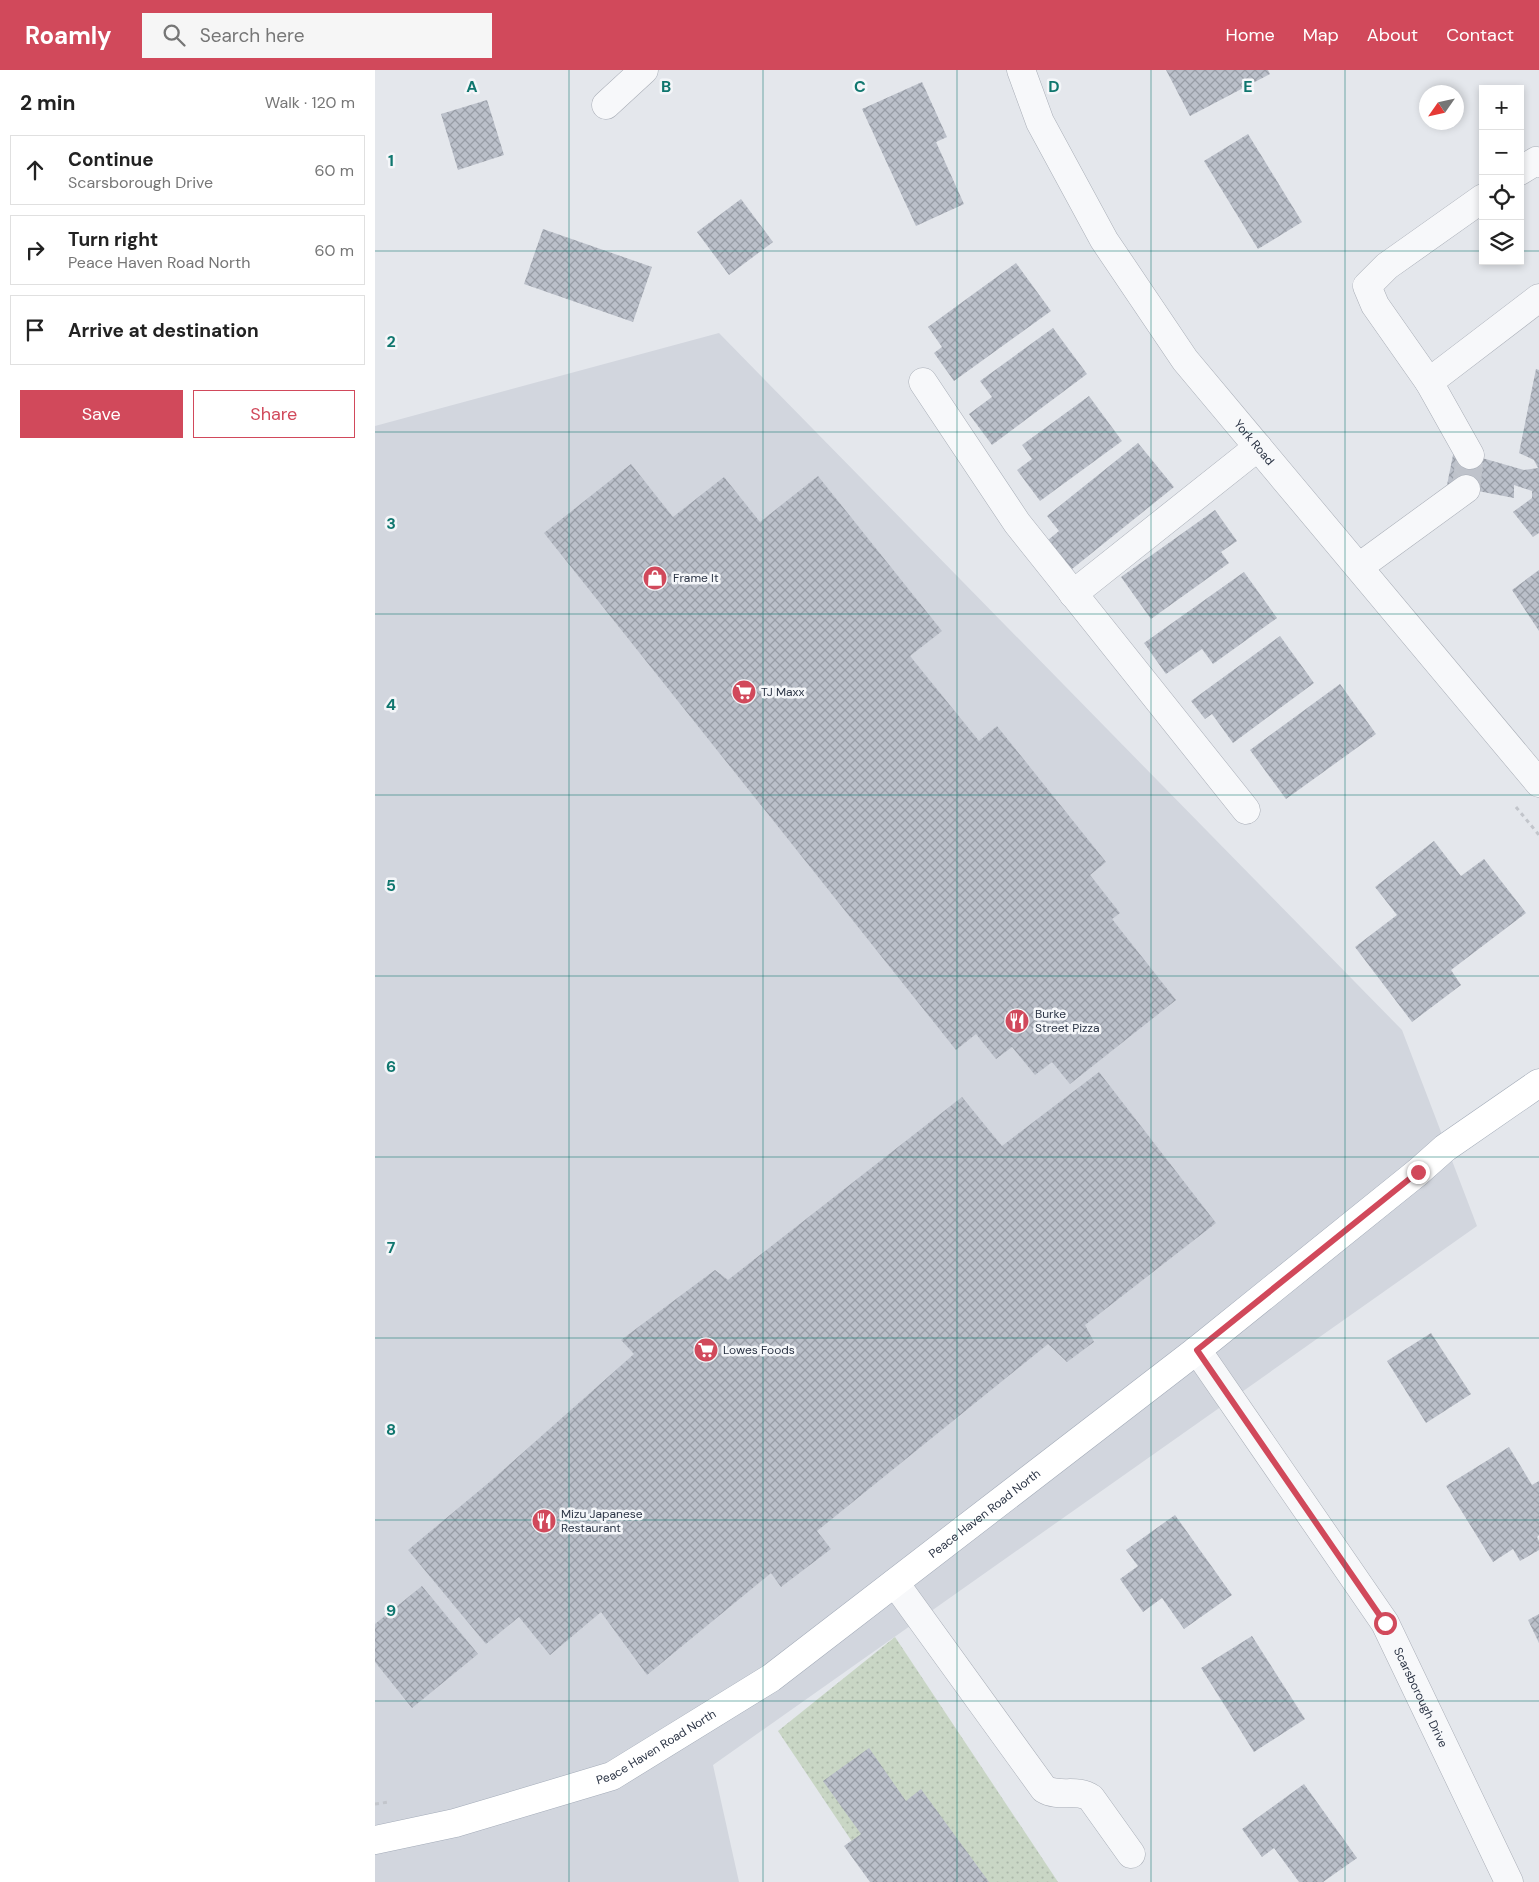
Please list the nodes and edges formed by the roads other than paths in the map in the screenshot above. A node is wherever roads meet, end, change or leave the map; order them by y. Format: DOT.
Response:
graph roads {
  1 [pos="645,70"];
  2 [pos="1021,70"];
  3 [pos="606,105"];
  4 [pos="1539,163"];
  5 [pos="1524,168"];
  6 [pos="1479,201"];
  7 [pos="1539,298"];
  8 [pos="923,382"];
  9 [pos="1429,382"];
  10 [pos="1258,447"];
  11 [pos="1470,455"];
  12 [pos="1466,489"];
  13 [pos="1359,568"];
  14 [pos="1073,594"];
  15 [pos="1539,783"];
  16 [pos="1246,810"];
  17 [pos="1539,1083"];
  18 [pos="1197,1350"];
  19 [pos="895,1582"];
  20 [pos="375,1840"];
  21 [pos="1131,1854"];
  22 [pos="1509,1882"];
  1 -- 3 [label="street"];
  2 -- 10 [label="street, York Road"];
  4 -- 5 [label="street"];
  6 -- 9 [label="street"];
  7 -- 9 [label="street"];
  8 -- 14 [label="street"];
  9 -- 11 [label="street"];
  10 -- 13 [label="street, York Road"];
  10 -- 14 [label="street"];
  12 -- 13 [label="street"];
  13 -- 15 [label="street, York Road"];
  14 -- 16 [label="street"];
  17 -- 18 [label="main road, Peace Haven Road North"];
  18 -- 19 [label="main road, Peace Haven Road North"];
  18 -- 22 [label="street, Scarsborough Drive"];
  19 -- 20 [label="main road, Peace Haven Road North"];
  19 -- 21 [label="street"];
}
